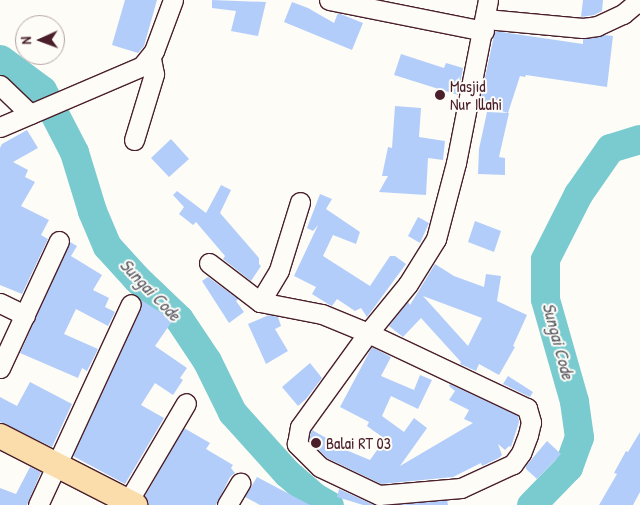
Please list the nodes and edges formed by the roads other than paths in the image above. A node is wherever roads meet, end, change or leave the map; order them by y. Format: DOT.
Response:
graph roads {
  1 [pos="173,0"];
  2 [pos="329,0"];
  3 [pos="488,0"];
  4 [pos="640,3"];
  5 [pos="485,25"];
  6 [pos="151,58"];
  7 [pos="0,84"];
  8 [pos="30,114"];
  9 [pos="0,127"];
  10 [pos="134,140"];
  11 [pos="300,202"];
  12 [pos="59,241"];
  13 [pos="209,263"];
  14 [pos="260,302"];
  15 [pos="0,303"];
  16 [pos="131,304"];
  17 [pos="25,315"];
  18 [pos="368,333"];
  19 [pos="0,368"];
  20 [pos="186,403"];
  21 [pos="0,436"];
  22 [pos="55,465"];
  23 [pos="240,483"];
  24 [pos="130,504"];
  25 [pos="38,505"];
  26 [pos="228,505"];
  1 -- 6 [label="street"];
  2 -- 5 [label="street"];
  3 -- 5 [label="street"];
  4 -- 5 [label="street"];
  5 -- 18 [label="street"];
  6 -- 8 [label="street"];
  6 -- 10 [label="street"];
  7 -- 8 [label="street"];
  8 -- 9 [label="street"];
  11 -- 14 [label="street"];
  12 -- 17 [label="street"];
  13 -- 14 [label="street"];
  14 -- 18 [label="street"];
  15 -- 17 [label="street"];
  16 -- 22 [label="street"];
  17 -- 19 [label="street"];
  18 -- 18 [label="street"];
  20 -- 24 [label="street"];
  21 -- 22 [label="main road"];
  22 -- 24 [label="main road"];
  22 -- 25 [label="street"];
  23 -- 26 [label="street"];
}
